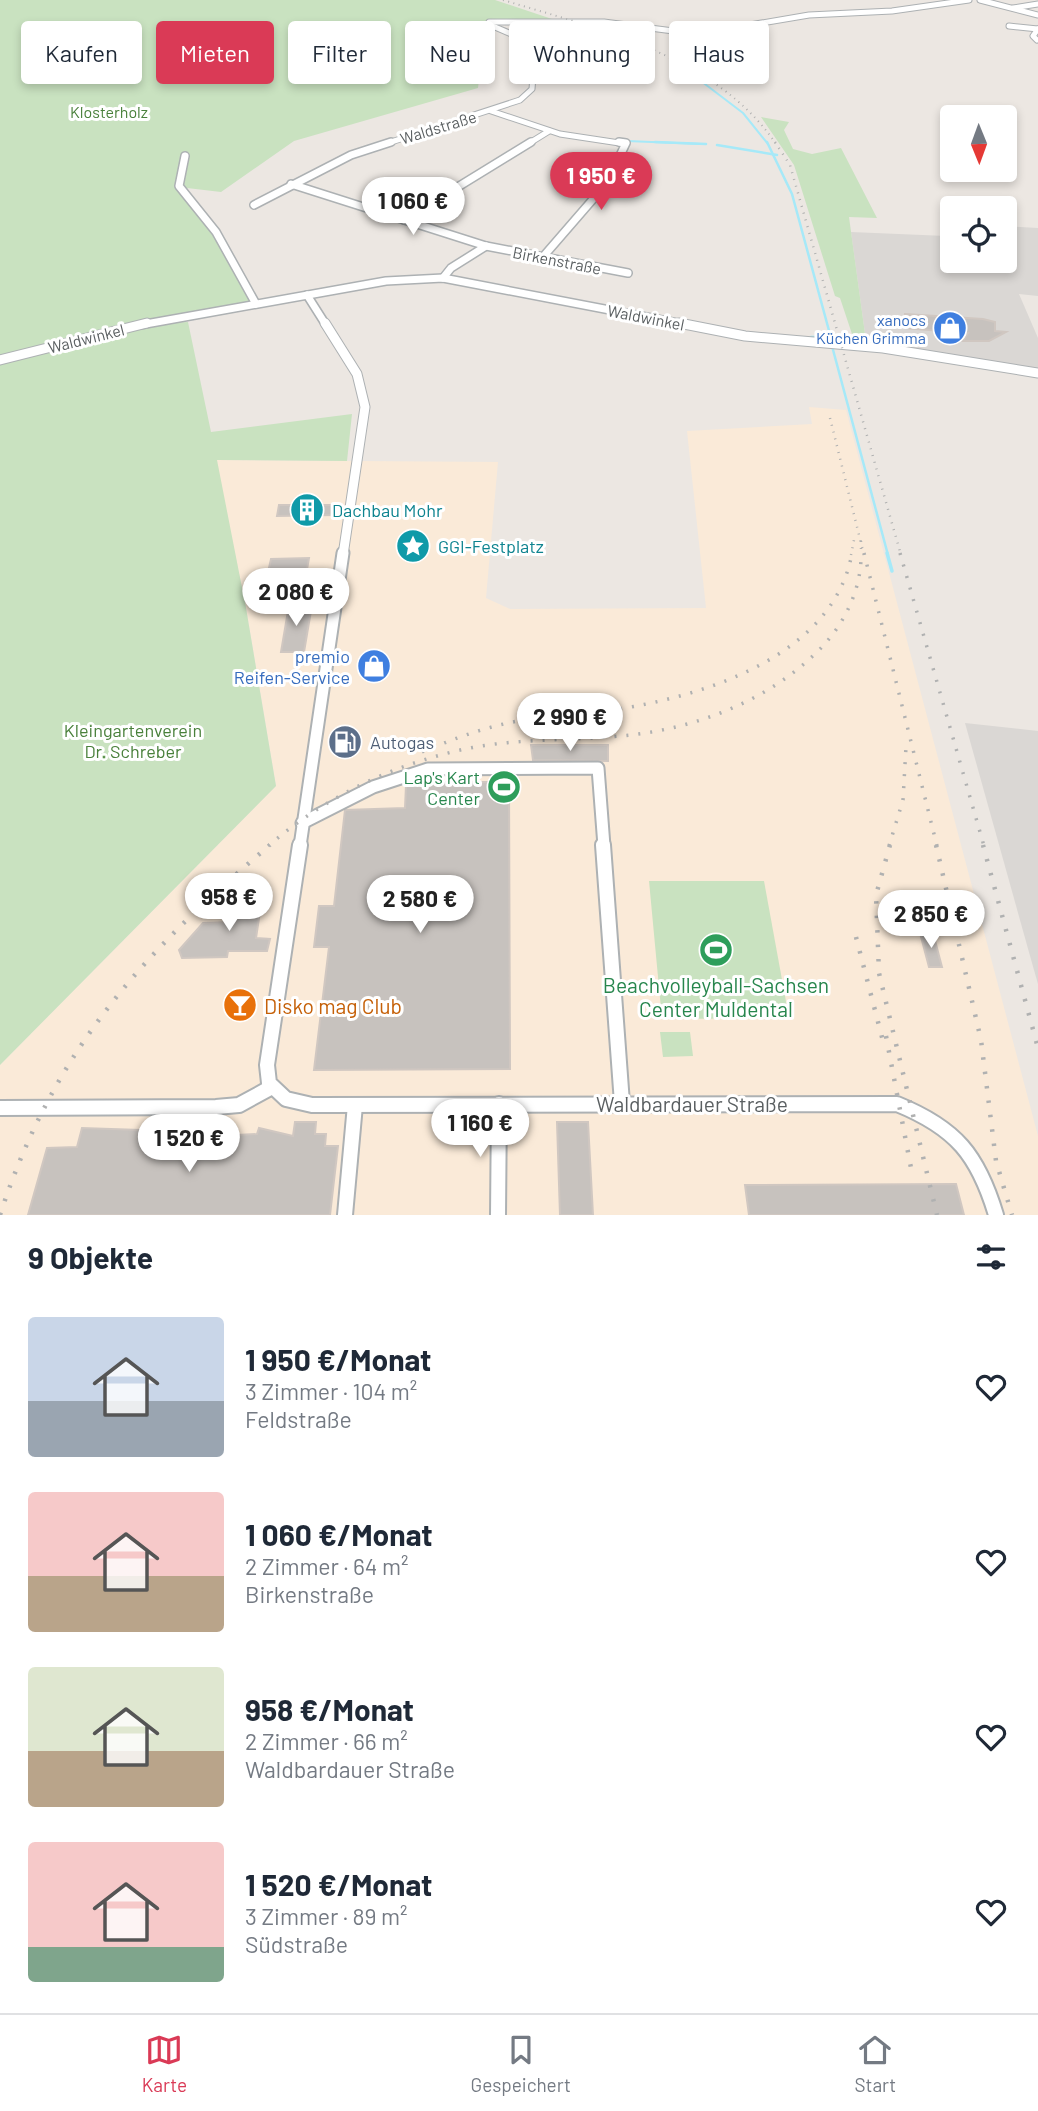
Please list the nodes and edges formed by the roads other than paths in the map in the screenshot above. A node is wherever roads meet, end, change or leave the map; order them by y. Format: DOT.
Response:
graph roads {
  1 [pos="970,0"];
  2 [pos="980,0"];
  3 [pos="1038,4"];
  4 [pos="1009,9"];
  5 [pos="1038,15"];
  6 [pos="1009,26"];
  7 [pos="1038,29"];
  8 [pos="1037,40"];
  9 [pos="491,111"];
  10 [pos="549,131"];
  11 [pos="185,156"];
  12 [pos="291,184"];
  13 [pos="254,205"];
  14 [pos="404,220"];
  15 [pos="486,246"];
  16 [pos="542,258"];
  17 [pos="628,273"];
  18 [pos="443,278"];
  19 [pos="307,295"];
  20 [pos="256,304"];
  21 [pos="0,360"];
  22 [pos="1038,373"];
  23 [pos="302,823"];
  24 [pos="270,1088"];
  25 [pos="622,1103"];
  26 [pos="499,1104"];
  27 [pos="355,1105"];
  28 [pos="0,1108"];
  29 [pos="345,1215"];
  30 [pos="498,1215"];
  31 [pos="996,1215"];
  1 -- 9 [label="street, Waldstraße"];
  2 -- 4 [label="street"];
  3 -- 4 [label="street"];
  4 -- 5 [label="street"];
  6 -- 7 [label="street"];
  7 -- 8 [label="street"];
  9 -- 10 [label="street"];
  9 -- 12 [label="street, Waldstraße"];
  10 -- 14 [label="street"];
  10 -- 16 [label="street"];
  11 -- 20 [label="street"];
  12 -- 13 [label="street, Waldstraße"];
  12 -- 14 [label="street, Birkenstraße"];
  14 -- 15 [label="street, Birkenstraße"];
  15 -- 16 [label="street, Birkenstraße"];
  15 -- 18 [label="street"];
  16 -- 17 [label="street, Birkenstraße"];
  18 -- 19 [label="street, Waldwinkel"];
  18 -- 22 [label="street, Waldwinkel"];
  19 -- 20 [label="street, Waldwinkel"];
  19 -- 23 [label="street"];
  20 -- 21 [label="street, Waldwinkel"];
  23 -- 24 [label="street"];
  23 -- 25 [label="street"];
  24 -- 27 [label="street, Waldbardauer Straße"];
  24 -- 28 [label="street"];
  25 -- 26 [label="street, Waldbardauer Straße"];
  25 -- 31 [label="street, Waldbardauer Straße"];
  26 -- 27 [label="street, Waldbardauer Straße"];
  26 -- 30 [label="street"];
  27 -- 29 [label="street"];
}
